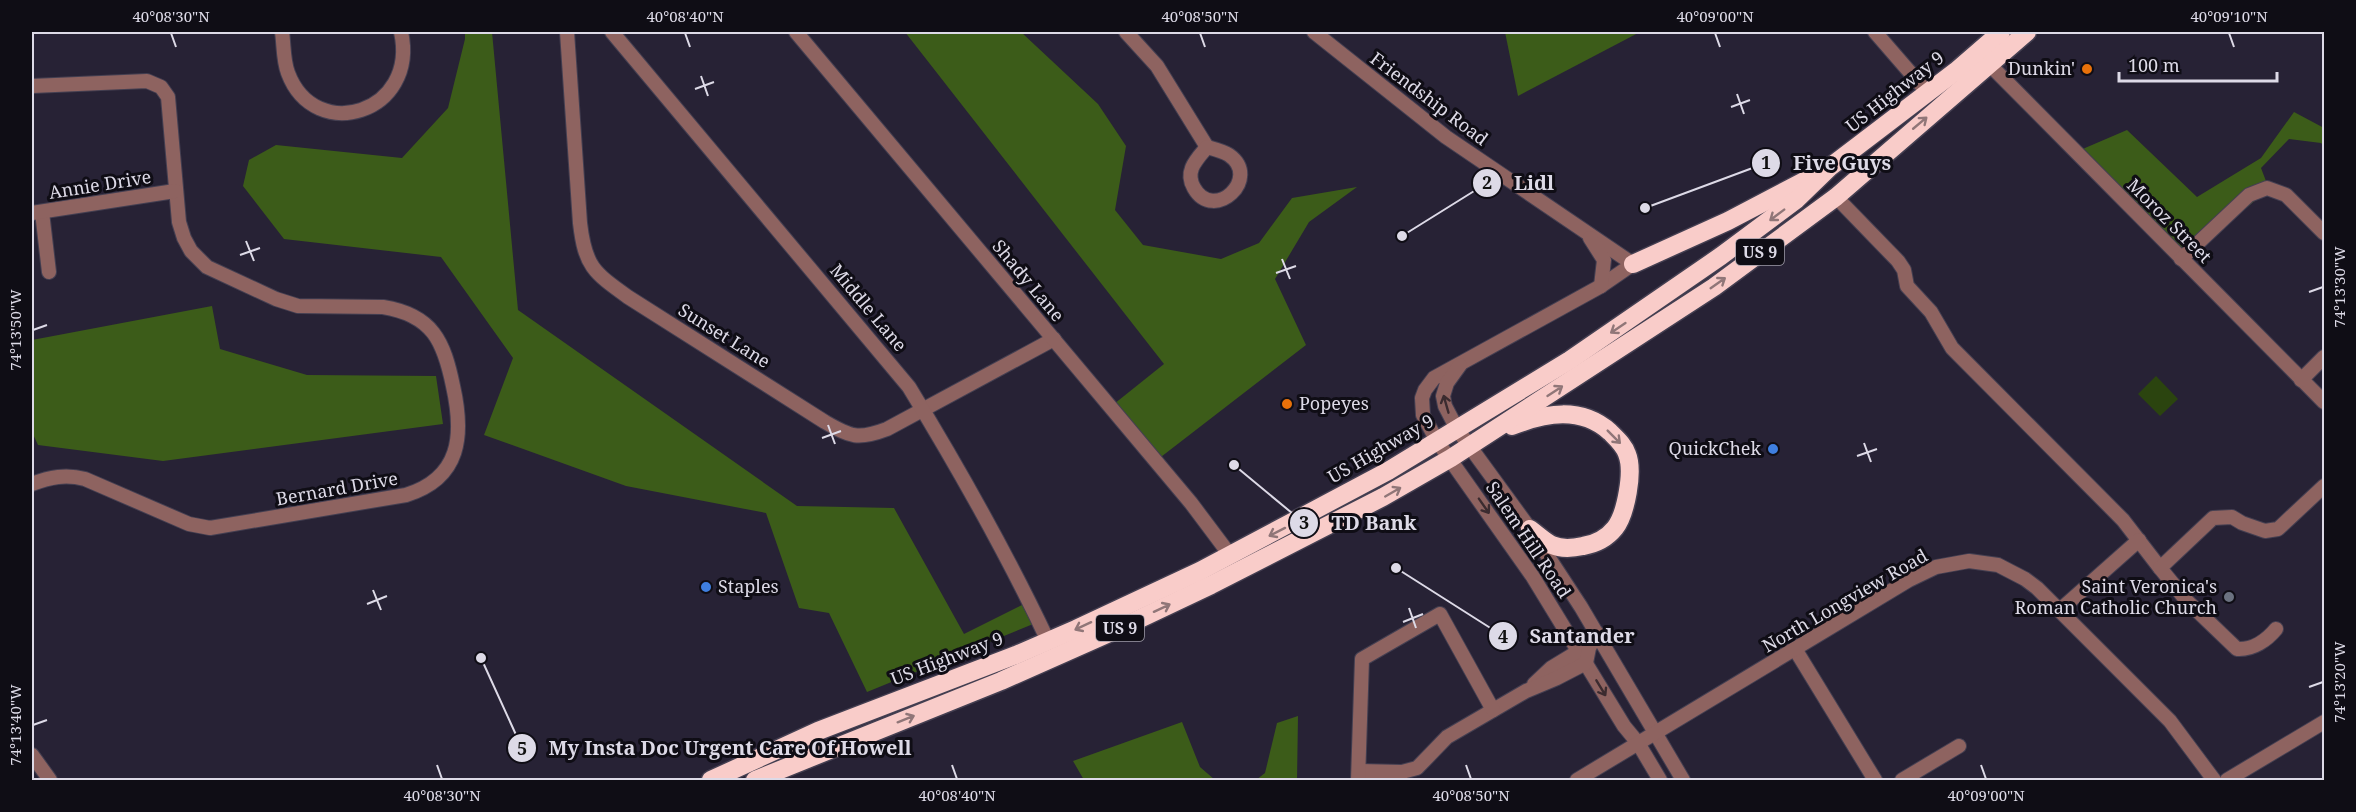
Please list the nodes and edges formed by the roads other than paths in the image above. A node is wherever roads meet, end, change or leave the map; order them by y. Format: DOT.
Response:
graph roads {
  1 [pos="282,32"];
  2 [pos="401,32"];
  3 [pos="567,32"];
  4 [pos="612,32"];
  5 [pos="796,32"];
  6 [pos="1126,32"];
  7 [pos="1314,32"];
  8 [pos="1875,32"];
  9 [pos="2001,32"];
  10 [pos="2027,32"];
  11 [pos="1990,65"];
  12 [pos="32,86"];
  13 [pos="1927,92"];
  14 [pos="1207,147"];
  15 [pos="1830,167"];
  16 [pos="175,191"];
  17 [pos="1836,197"];
  18 [pos="37,213"];
  19 [pos="1585,231"];
  20 [pos="2325,234"];
  21 [pos="2181,259"];
  22 [pos="1633,264"];
  23 [pos="50,272"];
  24 [pos="1601,286"];
  25 [pos="1054,339"];
  26 [pos="2325,357"];
  27 [pos="1464,361"];
  28 [pos="2301,380"];
  29 [pos="2325,402"];
  30 [pos="923,409"];
  31 [pos="1458,429"];
  32 [pos="1437,441"];
  33 [pos="1477,442"];
  34 [pos="1451,458"];
  35 [pos="32,484"];
  36 [pos="2325,486"];
  37 [pos="1530,529"];
  38 [pos="2139,540"];
  39 [pos="1230,555"];
  40 [pos="2160,568"];
  41 [pos="2060,610"];
  42 [pos="2276,629"];
  43 [pos="1597,633"];
  44 [pos="1048,641"];
  45 [pos="1795,649"];
  46 [pos="1583,657"];
  47 [pos="1493,710"];
  48 [pos="2325,722"];
  49 [pos="1654,733"];
  50 [pos="1638,743"];
  51 [pos="1959,746"];
  52 [pos="32,755"];
  53 [pos="1358,776"];
  54 [pos="50,780"];
  55 [pos="711,780"];
  56 [pos="755,780"];
  57 [pos="1577,780"];
  58 [pos="1660,780"];
  59 [pos="1683,780"];
  60 [pos="1875,780"];
  61 [pos="1902,780"];
  62 [pos="2214,780"];
  63 [pos="2227,780"];
  1 -- 2 [label="street"];
  3 -- 30 [label="street, Sunset Lane"];
  4 -- 30 [label="street, Middle Lane"];
  5 -- 25 [label="street, Shady Lane"];
  6 -- 14 [label="street"];
  7 -- 19 [label="street, Friendship Road"];
  8 -- 13 [label="street"];
  9 -- 13 [label="highway, US Highway 9 / US 9"];
  10 -- 11 [label="highway, US 9"];
  17 -- 11 [label="highway, US 9, one-way"];
  11 -- 21 [label="street, Moroz Street"];
  12 -- 16 [label="street, Bernard Drive"];
  13 -- 15 [label="highway, US Highway 9 / US 9"];
  15 -- 22 [label="highway"];
  15 -- 31 [label="highway, US Highway 9 / US 9, one-way"];
  16 -- 18 [label="street, Annie Drive"];
  16 -- 35 [label="street, Bernard Drive"];
  33 -- 17 [label="highway, US 9, one-way"];
  17 -- 38 [label="street"];
  18 -- 23 [label="street"];
  19 -- 22 [label="street, Friendship Road"];
  19 -- 24 [label="street, Friendship Road"];
  20 -- 21 [label="street"];
  21 -- 28 [label="street, Moroz Street"];
  22 -- 24 [label="street, Salem Hill Road"];
  24 -- 27 [label="street, Salem Hill Road"];
  25 -- 30 [label="street, Sunset Lane"];
  25 -- 39 [label="street, Shady Lane"];
  26 -- 28 [label="street"];
  31 -- 27 [label="street, Salem Hill Road, one-way"];
  27 -- 32 [label="street, Salem Hill Road"];
  28 -- 29 [label="street, Moroz Street"];
  30 -- 44 [label="street, Middle Lane"];
  31 -- 32 [label="highway, US Highway 9 / US 9"];
  31 -- 33 [label="street, Salem Hill Road"];
  32 -- 34 [label="street, Salem Hill Road"];
  32 -- 39 [label="highway, US Highway 9 / US 9, one-way"];
  33 -- 34 [label="highway, US 9"];
  33 -- 37 [label="street, Salem Hill Road"];
  33 -- 37 [label="highway, one-way"];
  34 -- 46 [label="street, Salem Hill Road, one-way"];
  56 -- 34 [label="highway, US 9, one-way"];
  36 -- 40 [label="street"];
  37 -- 43 [label="street, Salem Hill Road"];
  38 -- 40 [label="street"];
  38 -- 41 [label="street"];
  39 -- 44 [label="highway, US Highway 9 / US 9, one-way"];
  40 -- 42 [label="street"];
  41 -- 45 [label="street, North Longview Road"];
  41 -- 62 [label="street, North Longview Road"];
  43 -- 46 [label="street"];
  43 -- 49 [label="street, Salem Hill Road"];
  44 -- 55 [label="highway, US Highway 9 / US 9"];
  45 -- 49 [label="street, North Longview Road"];
  45 -- 60 [label="street"];
  46 -- 47 [label="street"];
  46 -- 50 [label="street, Salem Hill Road, one-way"];
  47 -- 53 [label="street"];
  47 -- 53 [label="street"];
  48 -- 63 [label="street"];
  49 -- 50 [label="street, North Longview Road"];
  49 -- 59 [label="street, Salem Hill Road"];
  50 -- 57 [label="street, North Longview Road"];
  50 -- 58 [label="street, Salem Hill Road"];
  51 -- 61 [label="street"];
  52 -- 54 [label="street"];
}
